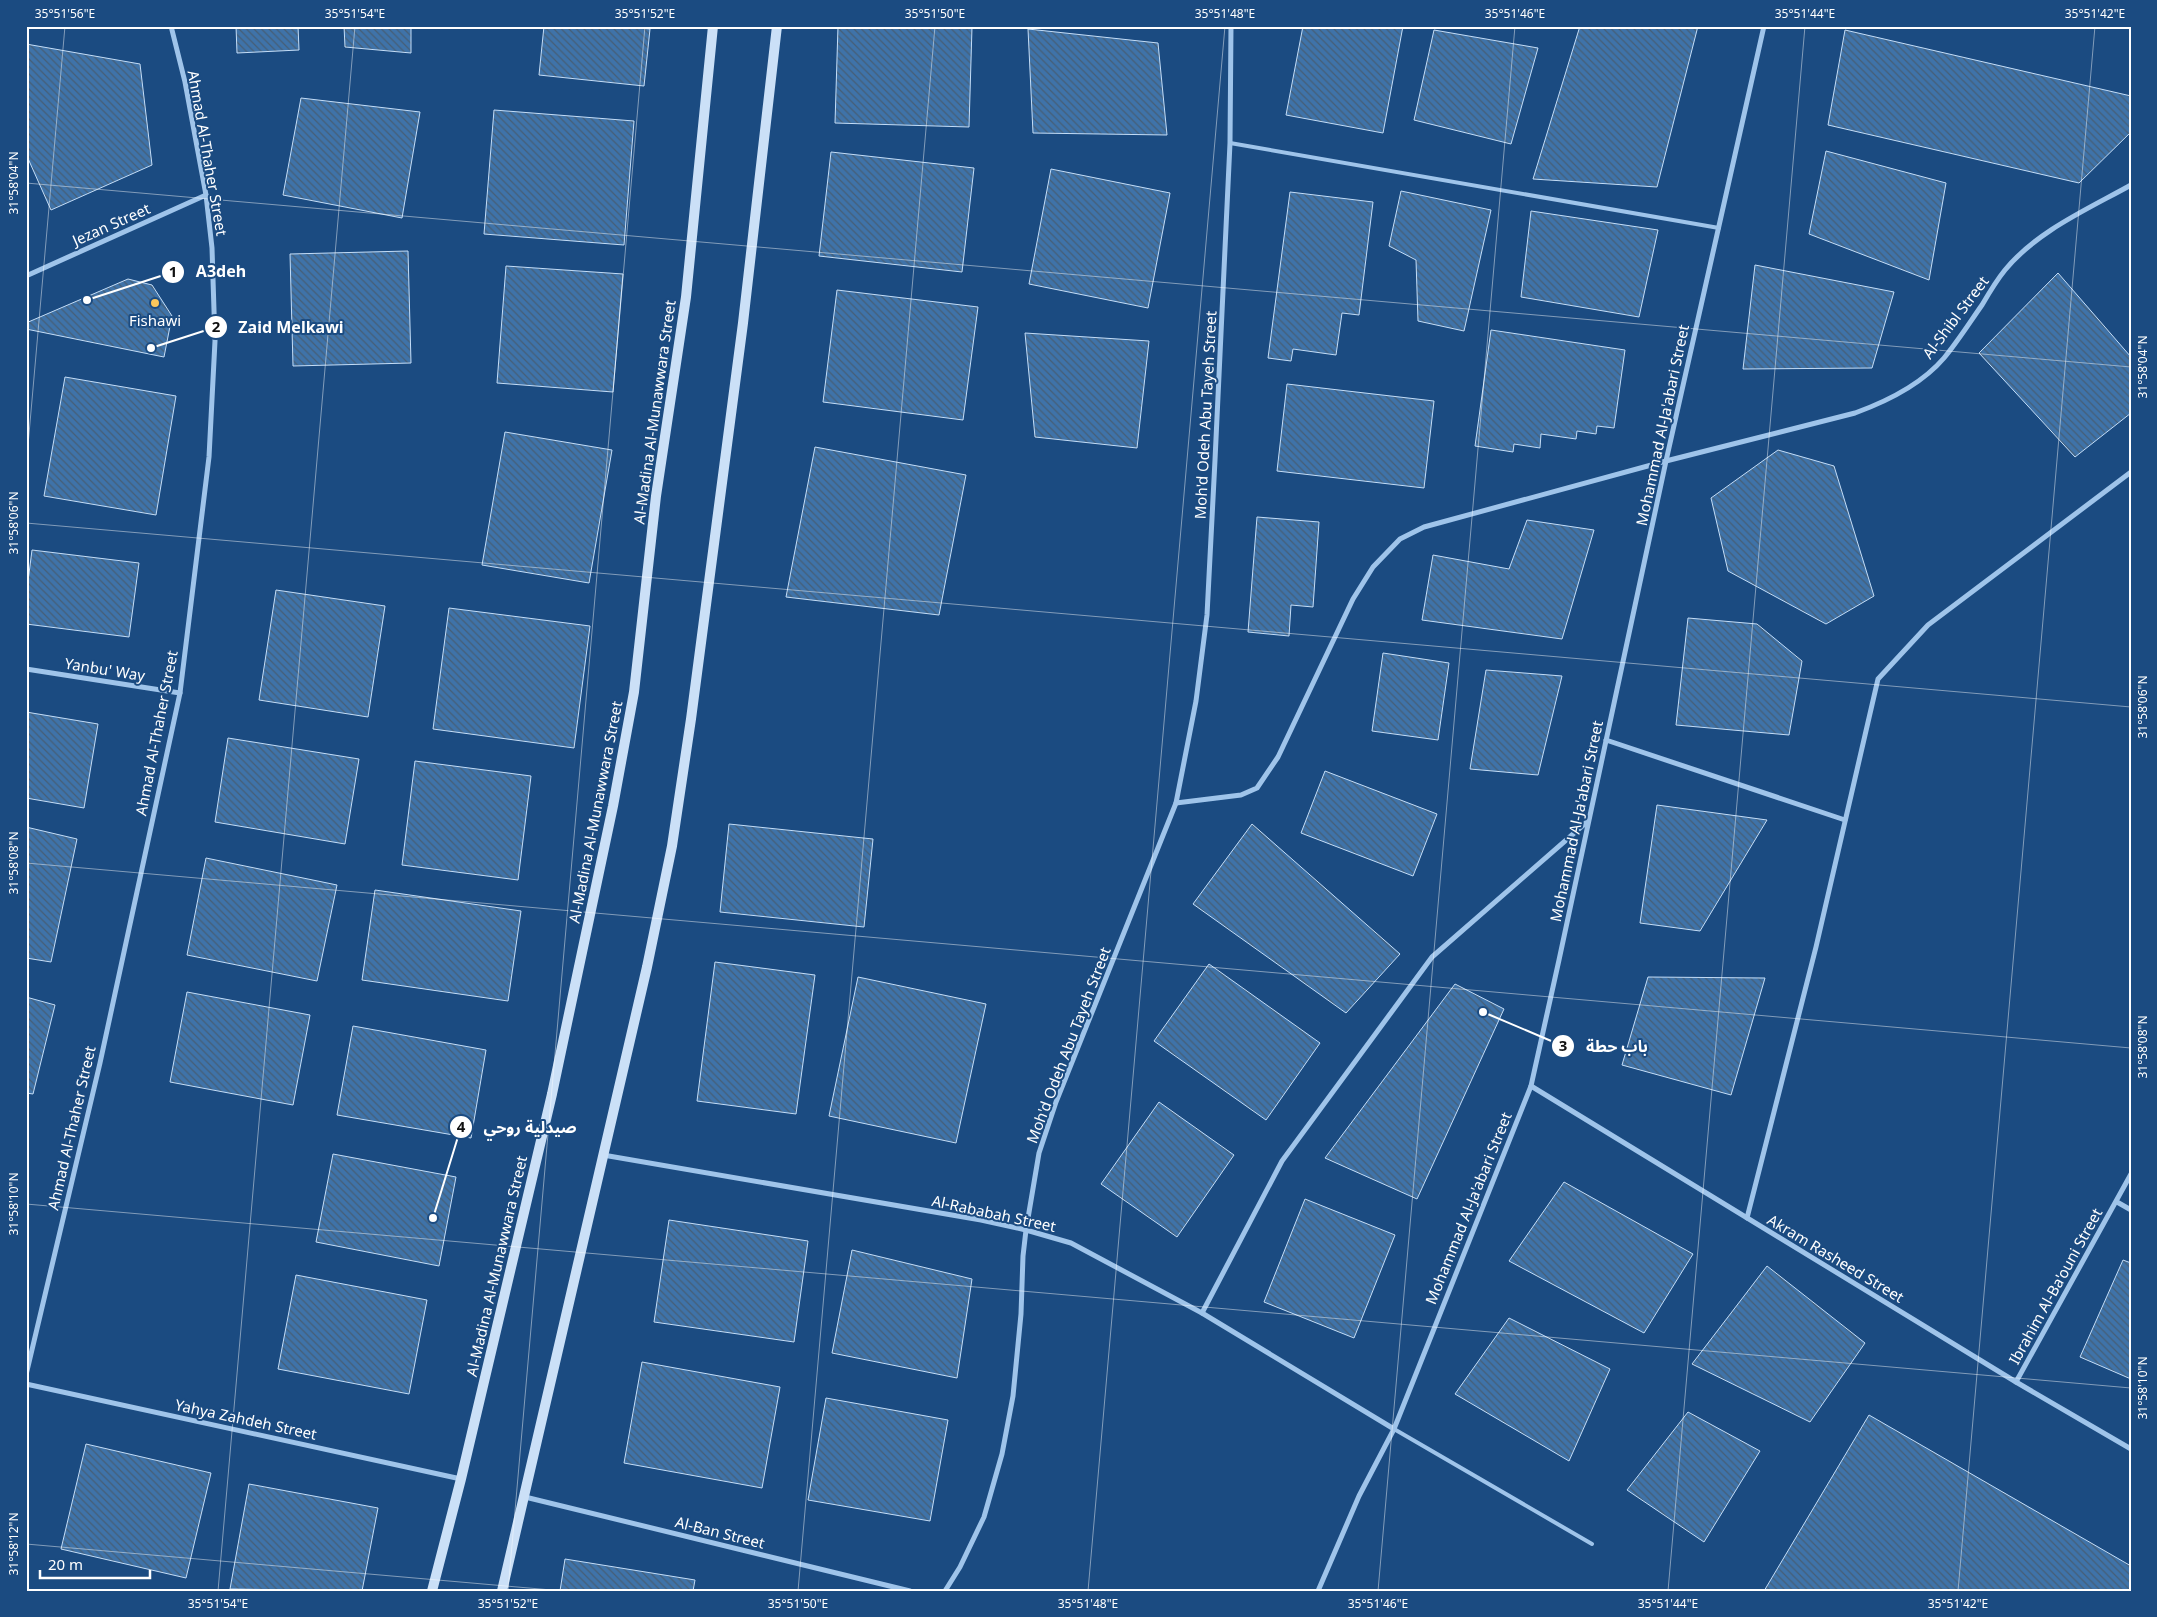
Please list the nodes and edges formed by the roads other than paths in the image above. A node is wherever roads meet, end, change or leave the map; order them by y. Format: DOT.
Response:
graph roads {
  1 [pos="171,26"];
  2 [pos="713,26"];
  3 [pos="777,26"];
  4 [pos="1230,26"];
  5 [pos="1764,26"];
  6 [pos="1230,143"];
  7 [pos="2131,185"];
  8 [pos="206,194"];
  9 [pos="1719,228"];
  10 [pos="26,276"];
  11 [pos="1666,461"];
  12 [pos="2131,472"];
  13 [pos="26,669"];
  14 [pos="180,693"];
  15 [pos="1606,740"];
  16 [pos="1176,803"];
  17 [pos="1845,820"];
  18 [pos="1589,821"];
  19 [pos="1531,1086"];
  20 [pos="603,1155"];
  21 [pos="2131,1174"];
  22 [pos="2117,1202"];
  23 [pos="2131,1210"];
  24 [pos="1747,1218"];
  25 [pos="1026,1230"];
  26 [pos="1202,1313"];
  27 [pos="26,1375"];
  28 [pos="2016,1382"];
  29 [pos="26,1384"];
  30 [pos="1394,1429"];
  31 [pos="2131,1449"];
  32 [pos="461,1479"];
  33 [pos="525,1497"];
  34 [pos="1592,1544"];
  35 [pos="432,1591"];
  36 [pos="502,1591"];
  37 [pos="910,1591"];
  38 [pos="944,1591"];
  39 [pos="1318,1591"];
  1 -- 8 [label="street, Ahmad Al-Thaher Street"];
  2 -- 32 [label="main road, Al-Madina Al-Munawwara Street"];
  3 -- 20 [label="main road"];
  4 -- 6 [label="street, Moh'd Odeh Abu Tayeh Street"];
  5 -- 9 [label="street, Mohammad Al-Ja'abari Street"];
  6 -- 9 [label="lane"];
  6 -- 16 [label="street, Moh'd Odeh Abu Tayeh Street"];
  7 -- 11 [label="street, Al-Shibl Street"];
  8 -- 10 [label="street, Jezan Street"];
  8 -- 14 [label="street, Ahmad Al-Thaher Street"];
  9 -- 11 [label="street, Mohammad Al-Ja'abari Street"];
  11 -- 15 [label="street, Mohammad Al-Ja'abari Street"];
  11 -- 16 [label="street"];
  12 -- 17 [label="street"];
  13 -- 14 [label="street, Yanbu' Way"];
  14 -- 27 [label="street, Ahmad Al-Thaher Street"];
  15 -- 17 [label="street"];
  15 -- 18 [label="street, Mohammad Al-Ja'abari Street"];
  16 -- 25 [label="street, Moh'd Odeh Abu Tayeh Street"];
  17 -- 24 [label="street"];
  18 -- 19 [label="street, Mohammad Al-Ja'abari Street"];
  18 -- 26 [label="street"];
  19 -- 24 [label="street, Akram Rasheed Street"];
  19 -- 30 [label="street, Mohammad Al-Ja'abari Street"];
  20 -- 25 [label="street, Al-Rababah Street"];
  20 -- 33 [label="main road"];
  21 -- 22 [label="street, Ibrahim Al-Ba'ouni Street"];
  22 -- 23 [label="street, Ibrahim Al-Ba'ouni Street"];
  22 -- 28 [label="street, Ibrahim Al-Ba'ouni Street"];
  24 -- 28 [label="street, Akram Rasheed Street"];
  25 -- 26 [label="street, Al-Rababah Street"];
  25 -- 38 [label="street, Moh'd Odeh Abu Tayeh Street"];
  26 -- 30 [label="street, Al-Rababah Street"];
  28 -- 31 [label="street, Akram Rasheed Street"];
  29 -- 32 [label="street, Yahya Zahdeh Street"];
  30 -- 34 [label="lane"];
  30 -- 39 [label="street, Mohammad Al-Ja'abari Street"];
  32 -- 35 [label="main road, Al-Madina Al-Munawwara Street"];
  33 -- 36 [label="main road"];
  33 -- 37 [label="street, Al-Ban Street"];
}
